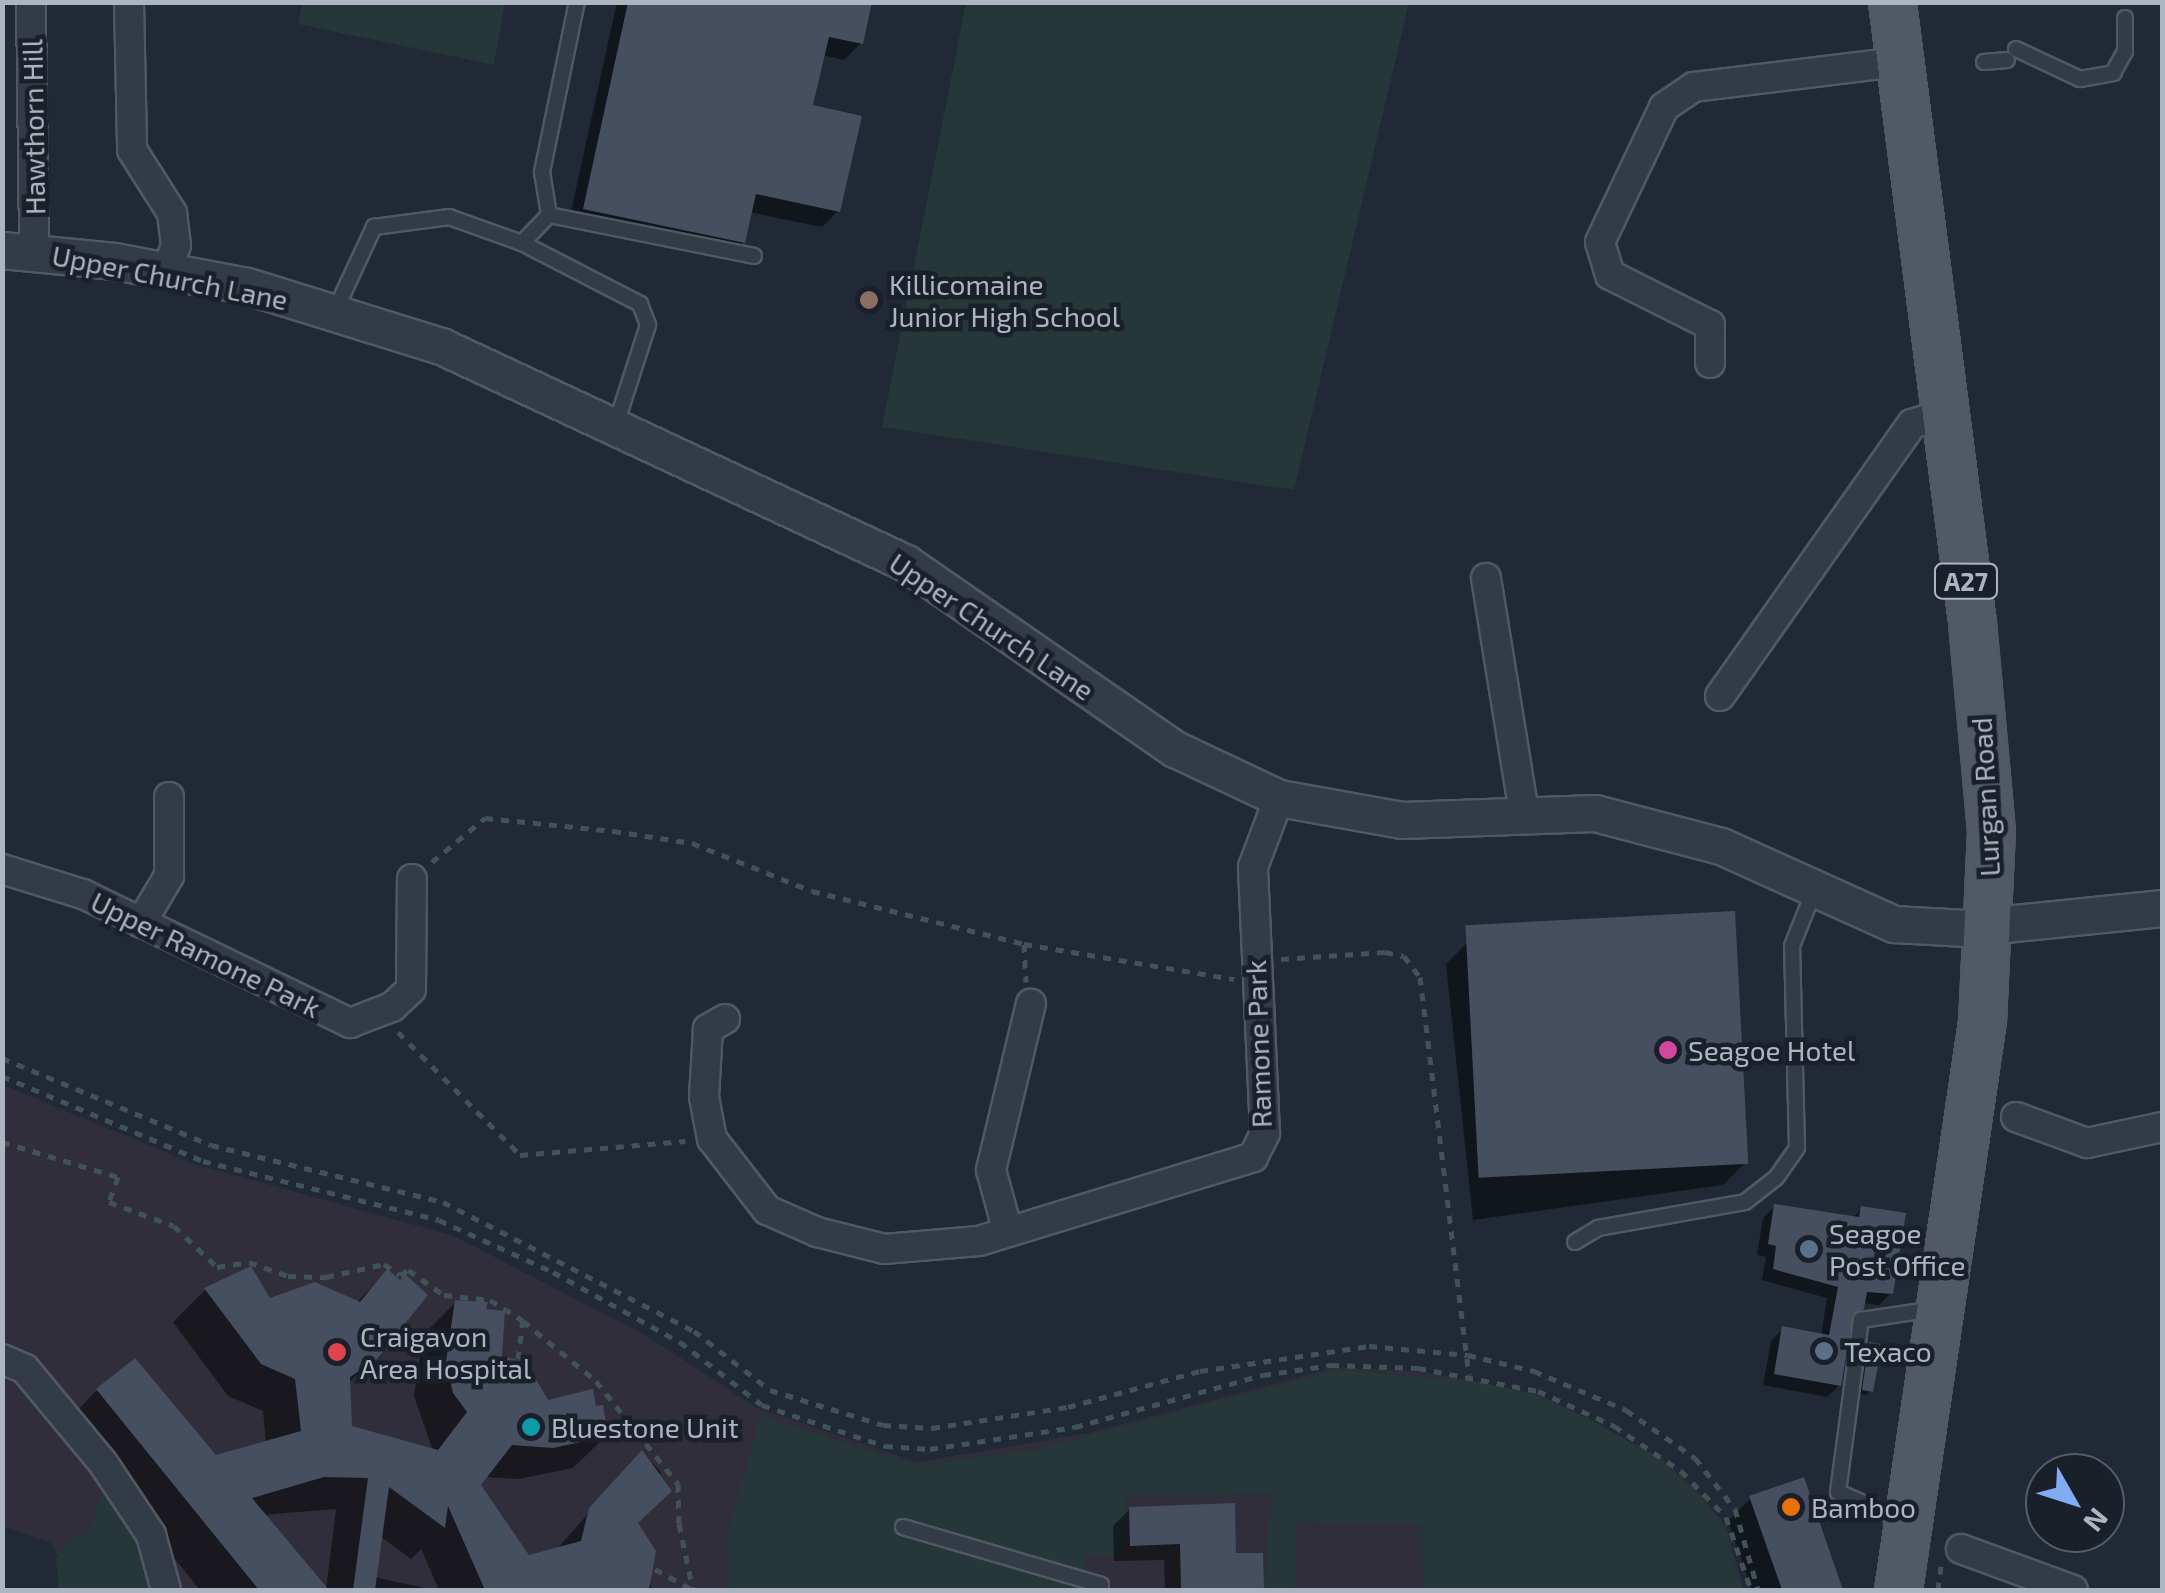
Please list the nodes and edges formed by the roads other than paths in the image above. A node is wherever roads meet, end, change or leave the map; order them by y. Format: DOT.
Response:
graph roads {
  1 [pos="31,2"];
  2 [pos="129,2"];
  3 [pos="577,2"];
  4 [pos="1892,2"];
  5 [pos="2125,18"];
  6 [pos="1899,62"];
  7 [pos="1984,62"];
  8 [pos="548,215"];
  9 [pos="522,243"];
  10 [pos="18,251"];
  11 [pos="754,256"];
  12 [pos="168,271"];
  13 [pos="334,312"];
  14 [pos="1710,363"];
  15 [pos="1946,414"];
  16 [pos="616,424"];
  17 [pos="1486,578"];
  18 [pos="1720,696"];
  19 [pos="168,797"];
  20 [pos="1278,798"];
  21 [pos="1524,812"];
  22 [pos="2,869"];
  23 [pos="412,879"];
  24 [pos="1814,890"];
  25 [pos="2162,908"];
  26 [pos="141,923"];
  27 [pos="1990,926"];
  28 [pos="1031,1004"];
  29 [pos="725,1019"];
  30 [pos="2016,1117"];
  31 [pos="2162,1127"];
  32 [pos="1008,1232"];
  33 [pos="1574,1242"];
  34 [pos="1940,1308"];
  35 [pos="2,1359"];
  36 [pos="1907,1522"];
  37 [pos="902,1527"];
  38 [pos="1961,1549"];
  39 [pos="166,1590"];
  40 [pos="1102,1590"];
  41 [pos="1898,1590"];
  42 [pos="2073,1590"];
  1 -- 10 [label="street, Hawthorn Hill"];
  2 -- 12 [label="street"];
  3 -- 8 [label="lane"];
  4 -- 6 [label="main road, Lurgan Road / A27"];
  5 -- 7 [label="lane"];
  6 -- 14 [label="street"];
  6 -- 15 [label="main road, Lurgan Road / A27"];
  8 -- 9 [label="lane"];
  8 -- 11 [label="lane"];
  9 -- 13 [label="lane"];
  9 -- 16 [label="lane"];
  10 -- 12 [label="street, Upper Church Lane"];
  12 -- 13 [label="street, Upper Church Lane"];
  13 -- 16 [label="street, Upper Church Lane"];
  15 -- 18 [label="street"];
  15 -- 27 [label="main road, Lurgan Road / A27"];
  16 -- 20 [label="street, Upper Church Lane"];
  17 -- 21 [label="street"];
  19 -- 26 [label="street"];
  20 -- 21 [label="street, Upper Church Lane"];
  20 -- 32 [label="street, Ramone Park"];
  21 -- 24 [label="street, Upper Church Lane"];
  22 -- 26 [label="street, Upper Ramone Park"];
  23 -- 26 [label="street, Upper Ramone Park"];
  24 -- 27 [label="street, Upper Church Lane"];
  24 -- 33 [label="lane"];
  25 -- 27 [label="street, Upper Church Lane"];
  27 -- 34 [label="main road, Lurgan Road / A27"];
  28 -- 32 [label="street"];
  29 -- 32 [label="street, Ramone Park"];
  30 -- 31 [label="street"];
  34 -- 36 [label="main road, Lurgan Road / A27"];
  34 -- 36 [label="lane"];
  35 -- 39 [label="street"];
  36 -- 41 [label="main road, Lurgan Road / A27"];
  37 -- 40 [label="lane"];
  38 -- 42 [label="street"];
}
